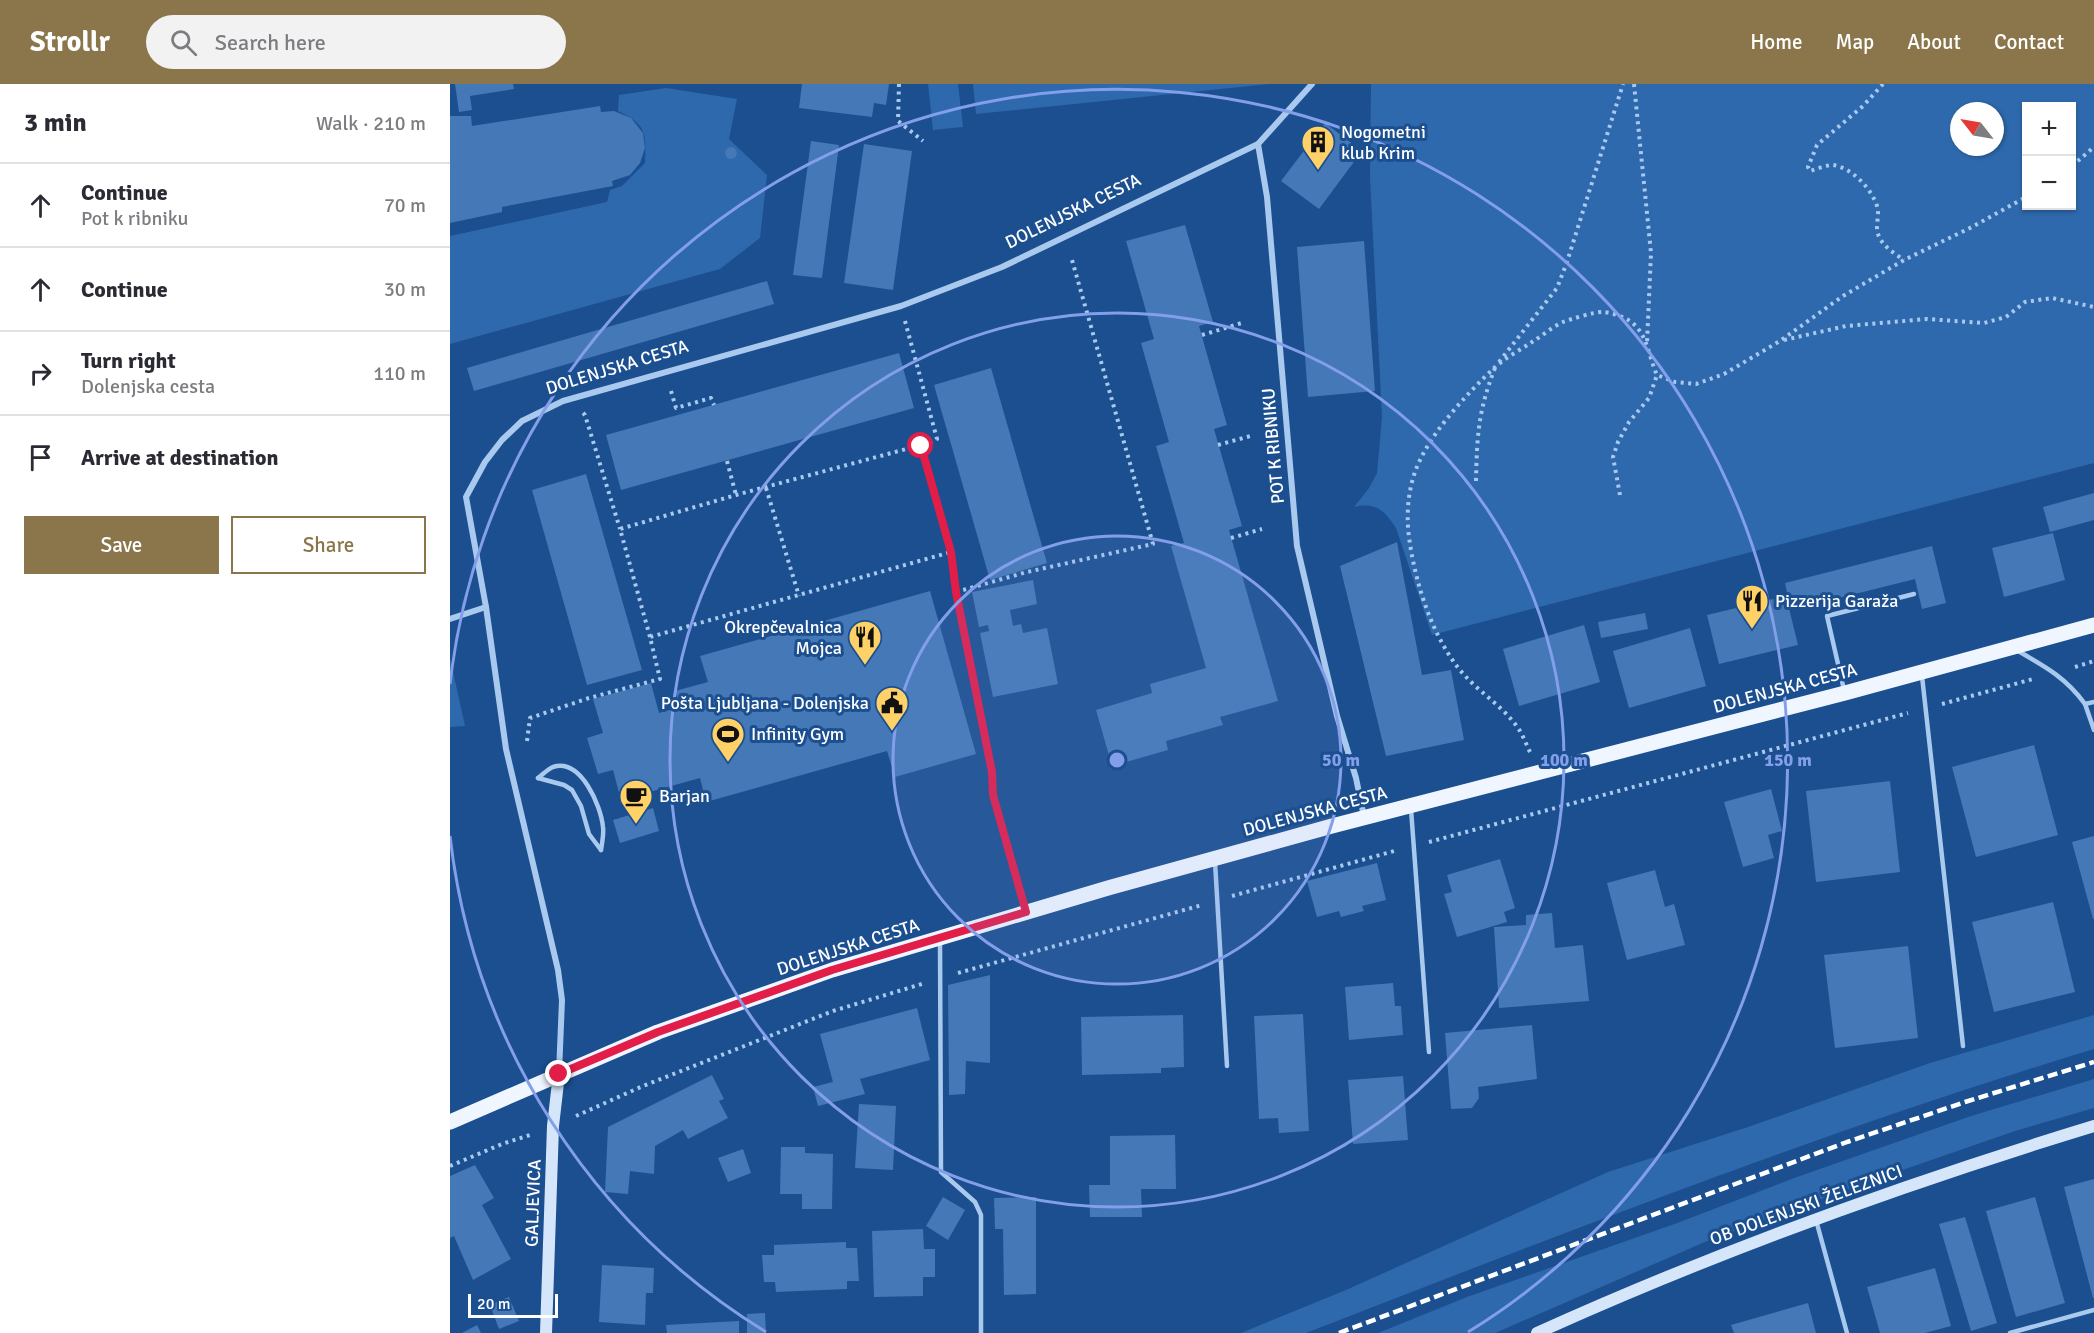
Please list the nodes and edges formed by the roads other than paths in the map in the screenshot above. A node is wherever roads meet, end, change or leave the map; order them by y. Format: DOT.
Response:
graph roads {
  1 [pos="1311,84"];
  2 [pos="1258,144"];
  3 [pos="1914,594"];
  4 [pos="486,607"];
  5 [pos="450,619"];
  6 [pos="2094,625"];
  7 [pos="2010,646"];
  8 [pos="1921,671"];
  9 [pos="1845,693"];
  10 [pos="2094,702"];
  11 [pos="2085,704"];
  12 [pos="2094,730"];
  13 [pos="538,778"];
  14 [pos="1411,806"];
  15 [pos="1365,818"];
  16 [pos="1214,859"];
  17 [pos="940,937"];
  18 [pos="1963,1046"];
  19 [pos="1429,1052"];
  20 [pos="1227,1066"];
  21 [pos="559,1074"];
  22 [pos="450,1122"];
  23 [pos="2094,1126"];
  24 [pos="1816,1219"];
  25 [pos="2094,1310"];
  26 [pos="546,1333"];
  27 [pos="981,1333"];
  28 [pos="1537,1333"];
  29 [pos="1847,1333"];
  30 [pos="2010,1333"];
  1 -- 2 [label="street"];
  2 -- 4 [label="street, DOLENJSKA CESTA"];
  2 -- 15 [label="street, POT K RIBNIKU"];
  3 -- 9 [label="lane"];
  4 -- 5 [label="street"];
  4 -- 21 [label="street, DOLENJSKA CESTA"];
  6 -- 7 [label="main road, DOLENJSKA CESTA"];
  7 -- 8 [label="main road, DOLENJSKA CESTA"];
  7 -- 11 [label="lane"];
  8 -- 9 [label="main road, DOLENJSKA CESTA"];
  8 -- 18 [label="lane"];
  9 -- 14 [label="main road, DOLENJSKA CESTA"];
  10 -- 11 [label="lane"];
  11 -- 12 [label="lane"];
  13 -- 13 [label="lane"];
  14 -- 15 [label="main road, DOLENJSKA CESTA"];
  14 -- 19 [label="lane"];
  15 -- 16 [label="main road, DOLENJSKA CESTA"];
  16 -- 17 [label="main road, DOLENJSKA CESTA"];
  16 -- 20 [label="lane"];
  17 -- 21 [label="main road, DOLENJSKA CESTA"];
  17 -- 27 [label="lane"];
  21 -- 22 [label="main road, DOLENJSKA CESTA"];
  21 -- 26 [label="street, GALJEVICA"];
  23 -- 24 [label="street, OB DOLENJSKI ŽELEZNICI"];
  24 -- 28 [label="street, OB DOLENJSKI ŽELEZNICI"];
  24 -- 29 [label="lane"];
  25 -- 30 [label="lane"];
}
